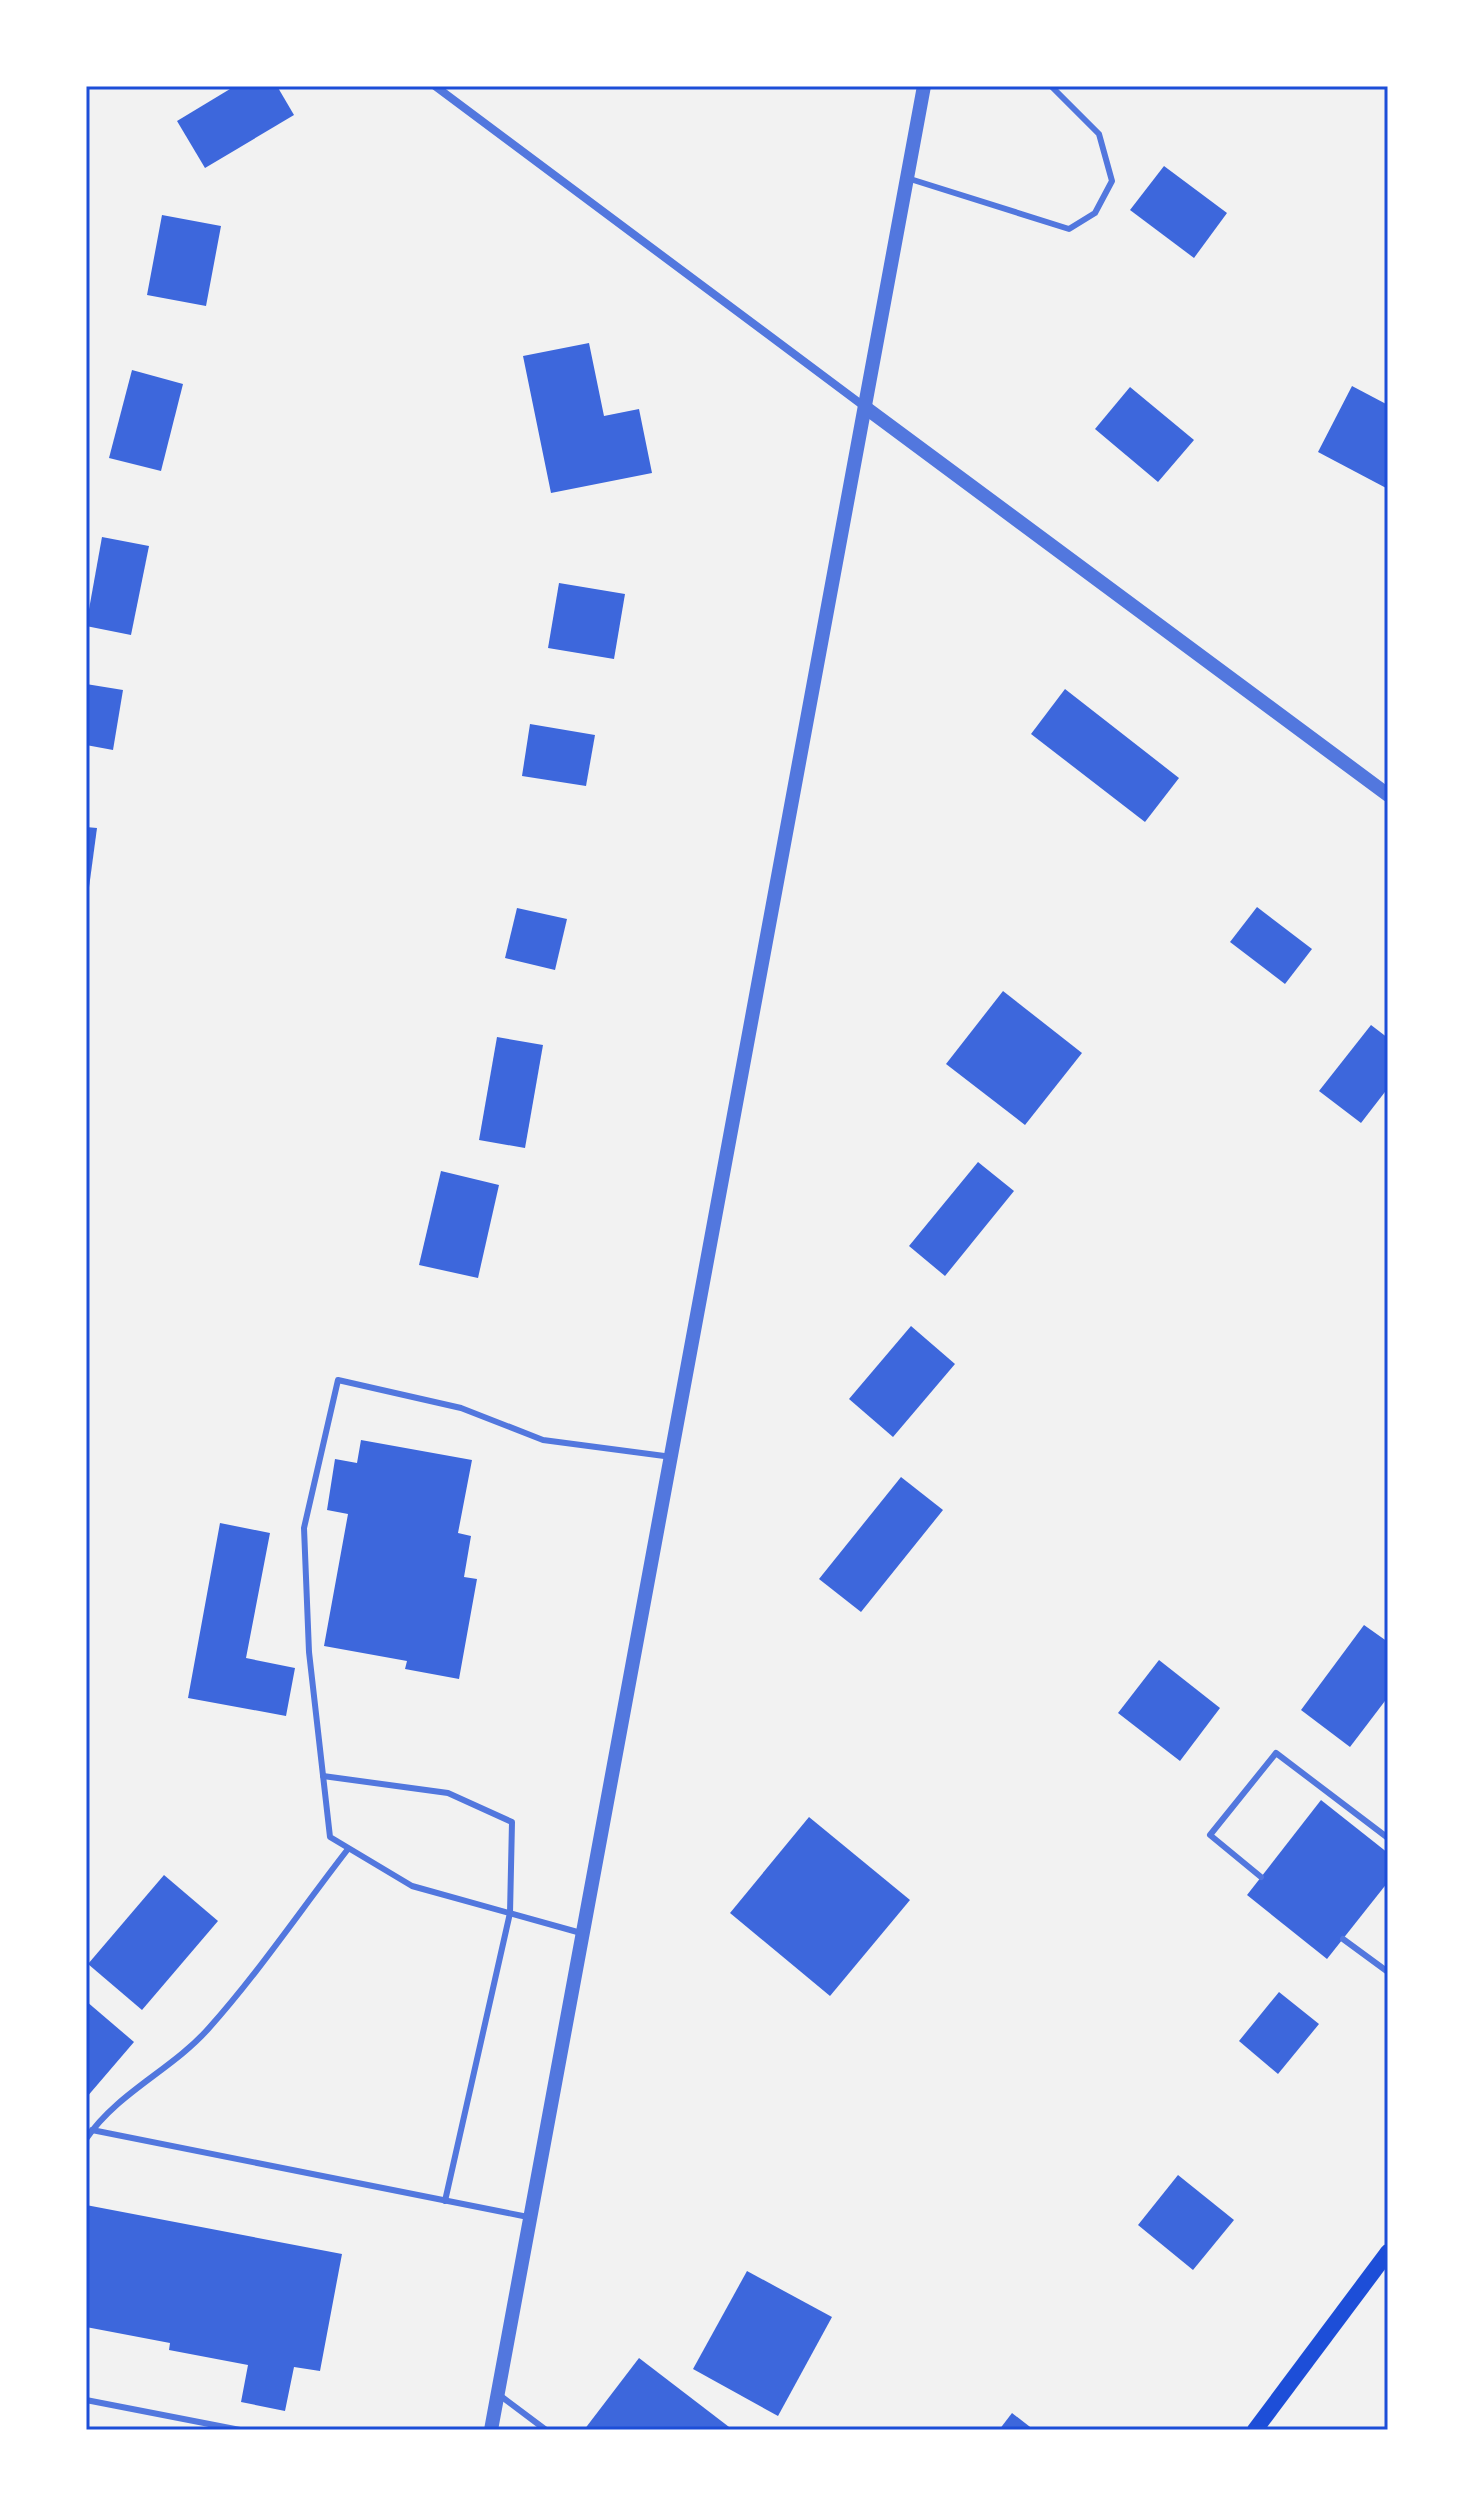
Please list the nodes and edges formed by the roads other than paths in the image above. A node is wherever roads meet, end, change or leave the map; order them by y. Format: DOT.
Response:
graph roads {
  1 [pos="435,86"];
  2 [pos="924,86"];
  3 [pos="1051,86"];
  4 [pos="907,178"];
  5 [pos="866,408"];
  6 [pos="1388,795"];
  7 [pos="673,1457"];
  8 [pos="323,1776"];
  9 [pos="1388,1838"];
  10 [pos="348,1849"];
  11 [pos="1261,1877"];
  12 [pos="510,1913"];
  13 [pos="584,1934"];
  14 [pos="1343,1939"];
  15 [pos="1388,1972"];
  16 [pos="92,2130"];
  17 [pos="86,2139"];
  18 [pos="445,2201"];
  19 [pos="531,2218"];
  20 [pos="1388,2252"];
  21 [pos="498,2394"];
  22 [pos="86,2400"];
  23 [pos="240,2430"];
  24 [pos="491,2430"];
  25 [pos="546,2430"];
  26 [pos="1255,2430"];
  1 -- 5 [label="street"];
  2 -- 4 [label="street"];
  3 -- 4 [label="lane"];
  4 -- 5 [label="street"];
  5 -- 6 [label="street"];
  5 -- 7 [label="street"];
  7 -- 8 [label="lane"];
  7 -- 13 [label="street"];
  8 -- 10 [label="lane"];
  8 -- 12 [label="lane"];
  9 -- 11 [label="lane"];
  10 -- 12 [label="lane"];
  10 -- 16 [label="lane"];
  12 -- 13 [label="lane"];
  12 -- 18 [label="lane"];
  13 -- 19 [label="street"];
  14 -- 15 [label="lane"];
  16 -- 17 [label="lane"];
  16 -- 18 [label="lane"];
  18 -- 19 [label="lane"];
  19 -- 21 [label="street"];
  20 -- 26 [label="main road"];
  21 -- 24 [label="street"];
  21 -- 25 [label="lane"];
  22 -- 23 [label="lane"];
}
